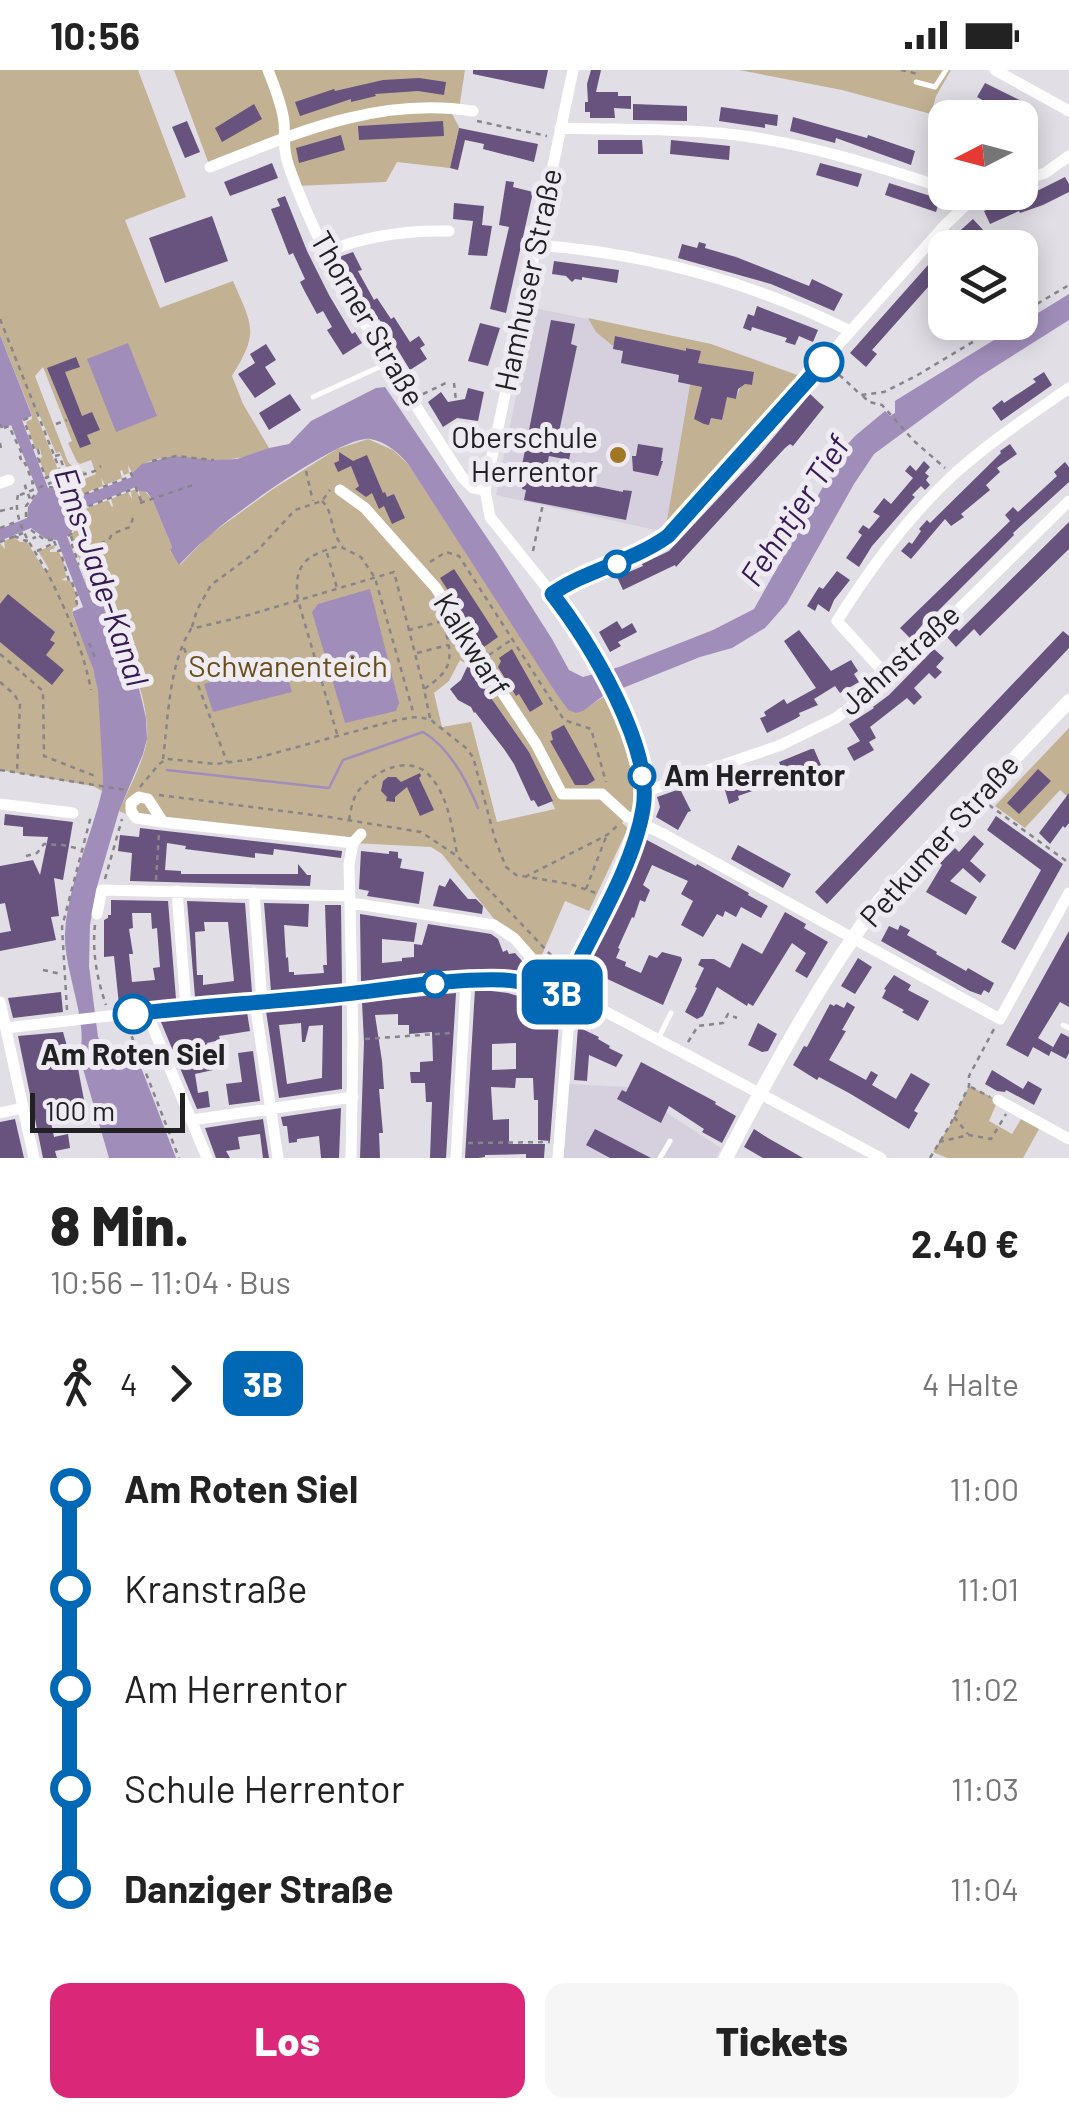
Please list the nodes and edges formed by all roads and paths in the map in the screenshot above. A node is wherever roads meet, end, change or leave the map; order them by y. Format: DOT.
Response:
graph roads {
  1 [pos="268,70"];
  2 [pos="574,70"];
  3 [pos="946,70"];
  4 [pos="995,70"];
  5 [pos="918,75"];
  6 [pos="448,108"];
  7 [pos="1069,111"];
  8 [pos="473,112"];
  9 [pos="502,127"];
  10 [pos="527,132"];
  11 [pos="559,134"];
  12 [pos="500,136"];
  13 [pos="283,138"];
  14 [pos="525,141"];
  15 [pos="1069,156"];
  16 [pos="210,167"];
  17 [pos="1038,175"];
  18 [pos="928,183"];
  19 [pos="960,210"];
  20 [pos="449,231"];
  21 [pos="536,245"];
  22 [pos="325,252"];
  23 [pos="1069,284"];
  24 [pos="1038,303"];
  25 [pos="0,318"];
  26 [pos="850,331"];
  27 [pos="976,340"];
  28 [pos="825,360"];
  29 [pos="389,362"];
  30 [pos="448,382"];
  31 [pos="454,382"];
  32 [pos="1069,388"];
  33 [pos="886,391"];
  34 [pos="861,396"];
  35 [pos="313,397"];
  36 [pos="413,400"];
  37 [pos="456,401"];
  38 [pos="883,407"];
  39 [pos="28,418"];
  40 [pos="67,420"];
  41 [pos="56,424"];
  42 [pos="2,426"];
  43 [pos="16,439"];
  44 [pos="0,442"];
  45 [pos="10,442"];
  46 [pos="1,449"];
  47 [pos="54,456"];
  48 [pos="214,460"];
  49 [pos="152,461"];
  50 [pos="101,466"];
  51 [pos="130,470"];
  52 [pos="306,470"];
  53 [pos="953,475"];
  54 [pos="72,476"];
  55 [pos="59,479"];
  56 [pos="196,484"];
  57 [pos="49,487"];
  58 [pos="10,488"];
  59 [pos="60,488"];
  60 [pos="340,490"];
  61 [pos="485,490"];
  62 [pos="36,491"];
  63 [pos="28,492"];
  64 [pos="30,498"];
  65 [pos="322,501"];
  66 [pos="1069,501"];
  67 [pos="313,503"];
  68 [pos="543,504"];
  69 [pos="0,510"];
  70 [pos="17,510"];
  71 [pos="26,510"];
  72 [pos="26,517"];
  73 [pos="133,518"];
  74 [pos="19,520"];
  75 [pos="9,524"];
  76 [pos="0,528"];
  77 [pos="31,530"];
  78 [pos="23,533"];
  79 [pos="14,536"];
  80 [pos="37,536"];
  81 [pos="28,539"];
  82 [pos="0,542"];
  83 [pos="55,542"];
  84 [pos="92,547"];
  85 [pos="344,547"];
  86 [pos="326,550"];
  87 [pos="35,551"];
  88 [pos="421,568"];
  89 [pos="530,568"];
  90 [pos="376,578"];
  91 [pos="337,590"];
  92 [pos="552,594"];
  93 [pos="298,600"];
  94 [pos="98,601"];
  95 [pos="78,608"];
  96 [pos="191,629"];
  97 [pos="409,630"];
  98 [pos="512,639"];
  99 [pos="463,642"];
  100 [pos="183,644"];
  101 [pos="449,645"];
  102 [pos="89,647"];
  103 [pos="0,654"];
  104 [pos="416,654"];
  105 [pos="93,658"];
  106 [pos="481,660"];
  107 [pos="889,678"];
  108 [pos="0,682"];
  109 [pos="424,689"];
  110 [pos="91,690"];
  111 [pos="1069,701"];
  112 [pos="414,716"];
  113 [pos="431,720"];
  114 [pos="337,735"];
  115 [pos="162,761"];
  116 [pos="228,763"];
  117 [pos="0,770"];
  118 [pos="17,773"];
  119 [pos="88,774"];
  120 [pos="95,776"];
  121 [pos="76,783"];
  122 [pos="644,792"];
  123 [pos="134,794"];
  124 [pos="151,794"];
  125 [pos="978,797"];
  126 [pos="608,798"];
  127 [pos="0,804"];
  128 [pos="74,813"];
  129 [pos="92,816"];
  130 [pos="626,816"];
  131 [pos="349,820"];
  132 [pos="161,822"];
  133 [pos="640,822"];
  134 [pos="606,835"];
  135 [pos="81,850"];
  136 [pos="26,856"];
  137 [pos="457,856"];
  138 [pos="1069,863"];
  139 [pos="524,877"];
  140 [pos="586,889"];
  141 [pos="102,890"];
  142 [pos="155,891"];
  143 [pos="178,891"];
  144 [pos="1069,893"];
  145 [pos="254,894"];
  146 [pos="350,900"];
  147 [pos="609,900"];
  148 [pos="98,914"];
  149 [pos="852,937"];
  150 [pos="43,970"];
  151 [pos="573,973"];
  152 [pos="64,975"];
  153 [pos="466,981"];
  154 [pos="542,988"];
  155 [pos="568,993"];
  156 [pos="352,994"];
  157 [pos="0,1002"];
  158 [pos="258,1002"];
  159 [pos="186,1007"];
  160 [pos="147,1013"];
  161 [pos="671,1013"];
  162 [pos="105,1018"];
  163 [pos="737,1018"];
  164 [pos="1000,1019"];
  165 [pos="73,1021"];
  166 [pos="128,1026"];
  167 [pos="6,1028"];
  168 [pos="464,1032"];
  169 [pos="658,1039"];
  170 [pos="353,1040"];
  171 [pos="684,1052"];
  172 [pos="969,1086"];
  173 [pos="760,1092"];
  174 [pos="352,1097"];
  175 [pos="1004,1104"];
  176 [pos="272,1107"];
  177 [pos="23,1108"];
  178 [pos="0,1113"];
  179 [pos="954,1116"];
  180 [pos="192,1120"];
  181 [pos="969,1135"];
  182 [pos="1069,1139"];
  183 [pos="670,1141"];
  184 [pos="560,1142"];
  185 [pos="938,1142"];
  186 [pos="457,1143"];
  187 [pos="34,1158"];
  188 [pos="179,1158"];
  189 [pos="207,1158"];
  190 [pos="278,1158"];
  191 [pos="351,1158"];
  192 [pos="456,1158"];
  193 [pos="558,1158"];
  194 [pos="660,1158"];
  195 [pos="726,1158"];
  196 [pos="881,1158"];
  197 [pos="930,1158"];
  1 -- 13 [label="street, Thorner Straße"];
  2 -- 11 [label="street, Hamhuser Straße"];
  3 -- 5 [label="lane"];
  4 -- 7 [label="street"];
  6 -- 8 [label="street"];
  6 -- 9 [label="path"];
  6 -- 13 [label="street"];
  9 -- 10 [label="path"];
  9 -- 12 [label="path"];
  10 -- 11 [label="path"];
  10 -- 14 [label="path"];
  11 -- 18 [label="street"];
  11 -- 21 [label="street, Hamhuser Straße"];
  13 -- 16 [label="street"];
  13 -- 22 [label="street, Thorner Straße"];
  15 -- 17 [label="street"];
  19 -- 26 [label="street"];
  20 -- 22 [label="street"];
  21 -- 26 [label="street"];
  21 -- 61 [label="street, Hamhuser Straße"];
  22 -- 29 [label="street, Thorner Straße"];
  23 -- 24 [label="path"];
  25 -- 47 [label="path"];
  26 -- 28 [label="street"];
  27 -- 33 [label="path"];
  28 -- 34 [label="path"];
  28 -- 92 [label="street"];
  29 -- 35 [label="lane"];
  29 -- 36 [label="street, Thorner Straße"];
  30 -- 36 [label="path"];
  31 -- 37 [label="path"];
  32 -- 53 [label="street"];
  33 -- 34 [label="path"];
  33 -- 38 [label="path"];
  34 -- 38 [label="path"];
  36 -- 61 [label="street, Thorner Straße"];
  38 -- 53 [label="path"];
  39 -- 55 [label="path"];
  40 -- 41 [label="path"];
  42 -- 43 [label="path"];
  43 -- 45 [label="path"];
  43 -- 63 [label="path"];
  44 -- 46 [label="path"];
  47 -- 54 [label="path"];
  47 -- 55 [label="path"];
  48 -- 49 [label="path"];
  50 -- 54 [label="path"];
  51 -- 59 [label="path"];
  52 -- 67 [label="path"];
  53 -- 107 [label="street"];
  54 -- 55 [label="path"];
  55 -- 59 [label="path"];
  55 -- 62 [label="path"];
  56 -- 94 [label="path"];
  57 -- 59 [label="path"];
  58 -- 63 [label="path"];
  58 -- 70 [label="path"];
  60 -- 65 [label="path"];
  60 -- 88 [label="street, Kalkwarf"];
  61 -- 89 [label="street"];
  62 -- 63 [label="path"];
  62 -- 64 [label="path"];
  63 -- 64 [label="path"];
  64 -- 71 [label="path"];
  65 -- 67 [label="path"];
  65 -- 85 [label="path"];
  66 -- 107 [label="street, Jahnstraße"];
  67 -- 96 [label="path"];
  68 -- 89 [label="path"];
  69 -- 70 [label="path"];
  70 -- 71 [label="path"];
  70 -- 74 [label="path"];
  70 -- 75 [label="path"];
  71 -- 72 [label="path"];
  73 -- 84 [label="path"];
  74 -- 75 [label="path"];
  74 -- 81 [label="path"];
  75 -- 76 [label="path"];
  77 -- 80 [label="path"];
  78 -- 79 [label="path"];
  79 -- 81 [label="path"];
  79 -- 82 [label="path"];
  80 -- 81 [label="path"];
  80 -- 83 [label="path"];
  81 -- 87 [label="path"];
  83 -- 87 [label="path"];
  83 -- 95 [label="path"];
  85 -- 86 [label="path"];
  85 -- 90 [label="path"];
  86 -- 91 [label="path"];
  86 -- 93 [label="path"];
  87 -- 110 [label="path"];
  88 -- 98 [label="path"];
  88 -- 99 [label="street, Kalkwarf"];
  89 -- 92 [label="street"];
  90 -- 91 [label="path"];
  90 -- 97 [label="path"];
  90 -- 112 [label="path"];
  91 -- 93 [label="path"];
  92 -- 122 [label="street"];
  93 -- 96 [label="path"];
  93 -- 114 [label="path"];
  96 -- 100 [label="path"];
  97 -- 101 [label="path"];
  97 -- 104 [label="path"];
  98 -- 106 [label="path"];
  98 -- 126 [label="path"];
  99 -- 101 [label="path"];
  99 -- 106 [label="street, Kalkwarf"];
  100 -- 115 [label="path"];
  100 -- 116 [label="path"];
  101 -- 104 [label="path"];
  101 -- 109 [label="path"];
  102 -- 105 [label="path"];
  103 -- 119 [label="path"];
  104 -- 109 [label="path"];
  106 -- 126 [label="street, Kalkwarf"];
  107 -- 122 [label="street, Jahnstraße"];
  108 -- 118 [label="path"];
  109 -- 113 [label="path"];
  111 -- 125 [label="street, Petkumer Straße"];
  112 -- 113 [label="path"];
  112 -- 114 [label="path"];
  113 -- 139 [label="path"];
  114 -- 116 [label="path"];
  115 -- 116 [label="path"];
  115 -- 123 [label="path"];
  117 -- 118 [label="path"];
  118 -- 121 [label="path"];
  119 -- 120 [label="path"];
  119 -- 121 [label="path"];
  121 -- 123 [label="path"];
  122 -- 133 [label="street"];
  123 -- 132 [label="street"];
  123 -- 132 [label="street"];
  123 -- 141 [label="path"];
  124 -- 131 [label="path"];
  125 -- 138 [label="path"];
  125 -- 149 [label="street, Petkumer Straße"];
  126 -- 130 [label="street"];
  127 -- 128 [label="street"];
  129 -- 135 [label="path"];
  130 -- 133 [label="street"];
  130 -- 134 [label="path"];
  131 -- 137 [label="path"];
  131 -- 137 [label="path"];
  132 -- 142 [label="path"];
  132 -- 146 [label="street"];
  133 -- 147 [label="street"];
  133 -- 149 [label="street"];
  134 -- 139 [label="path"];
  134 -- 140 [label="path"];
  135 -- 136 [label="path"];
  135 -- 152 [label="path"];
  137 -- 151 [label="path"];
  139 -- 140 [label="path"];
  140 -- 147 [label="path"];
  141 -- 142 [label="street"];
  141 -- 148 [label="street"];
  142 -- 143 [label="street"];
  143 -- 145 [label="street"];
  143 -- 159 [label="street"];
  144 -- 164 [label="street"];
  145 -- 146 [label="street"];
  145 -- 158 [label="street"];
  146 -- 154 [label="street"];
  146 -- 156 [label="street"];
  147 -- 151 [label="street"];
  148 -- 162 [label="path"];
  149 -- 164 [label="street"];
  149 -- 173 [label="street, Petkumer Straße"];
  150 -- 152 [label="path"];
  151 -- 155 [label="street"];
  152 -- 165 [label="path"];
  153 -- 154 [label="street"];
  153 -- 156 [label="street"];
  153 -- 168 [label="street"];
  154 -- 155 [label="street"];
  155 -- 169 [label="street"];
  155 -- 184 [label="street"];
  156 -- 158 [label="street"];
  156 -- 170 [label="street"];
  157 -- 167 [label="street"];
  158 -- 159 [label="street"];
  158 -- 176 [label="street"];
  159 -- 160 [label="street"];
  160 -- 162 [label="street"];
  160 -- 180 [label="street"];
  161 -- 169 [label="lane"];
  162 -- 165 [label="street"];
  163 -- 171 [label="path"];
  164 -- 172 [label="path"];
  165 -- 167 [label="street"];
  166 -- 188 [label="path"];
  167 -- 177 [label="street"];
  168 -- 170 [label="path"];
  168 -- 186 [label="street"];
  169 -- 171 [label="street"];
  170 -- 174 [label="street"];
  171 -- 173 [label="street"];
  172 -- 175 [label="path"];
  172 -- 179 [label="path"];
  173 -- 195 [label="street, Petkumer Straße"];
  173 -- 196 [label="street"];
  174 -- 176 [label="street"];
  174 -- 191 [label="street"];
  175 -- 181 [label="path"];
  175 -- 182 [label="street"];
  176 -- 180 [label="street"];
  176 -- 190 [label="street"];
  177 -- 178 [label="street"];
  177 -- 187 [label="street"];
  179 -- 181 [label="path"];
  179 -- 185 [label="path"];
  180 -- 189 [label="street"];
  181 -- 185 [label="path"];
  183 -- 194 [label="lane"];
  184 -- 186 [label="path"];
  184 -- 193 [label="street"];
  185 -- 197 [label="path"];
  186 -- 192 [label="street"];
}
